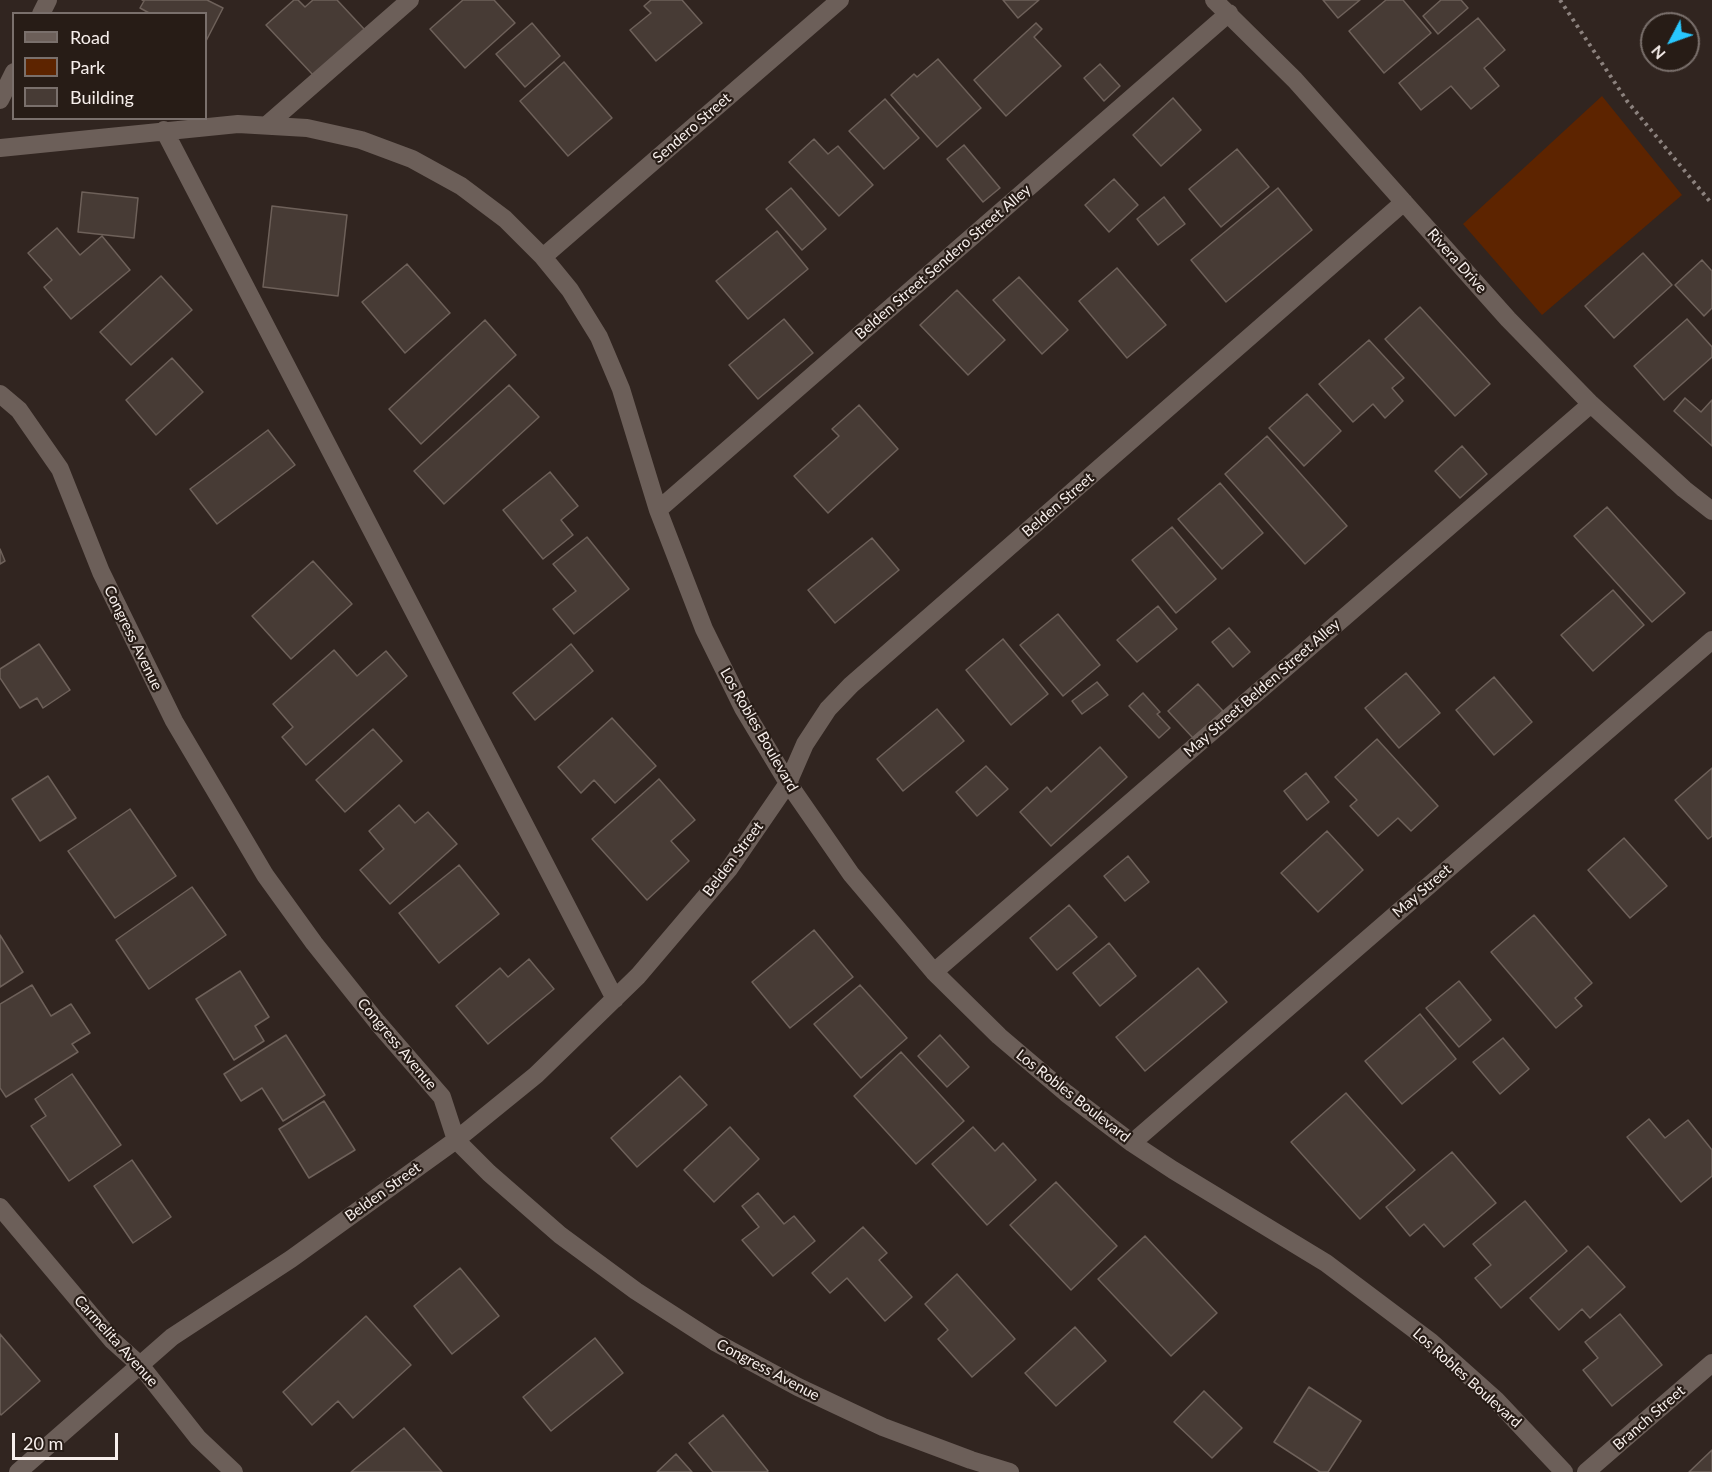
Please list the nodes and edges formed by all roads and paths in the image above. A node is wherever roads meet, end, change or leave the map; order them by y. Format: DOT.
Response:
graph roads {
  1 [pos="410,0"];
  2 [pos="840,0"];
  3 [pos="1214,0"];
  4 [pos="1560,0"];
  5 [pos="1228,13"];
  6 [pos="12,76"];
  7 [pos="0,100"];
  8 [pos="268,124"];
  9 [pos="164,130"];
  10 [pos="0,148"];
  11 [pos="1404,202"];
  12 [pos="1712,204"];
  13 [pos="543,257"];
  14 [pos="0,394"];
  15 [pos="1591,404"];
  16 [pos="658,510"];
  17 [pos="1712,511"];
  18 [pos="1712,640"];
  19 [pos="788,783"];
  20 [pos="934,972"];
  21 [pos="615,999"];
  22 [pos="456,1140"];
  23 [pos="1132,1143"];
  24 [pos="0,1207"];
  25 [pos="1712,1363"];
  26 [pos="141,1366"];
  27 [pos="18,1472"];
  28 [pos="234,1472"];
  29 [pos="1010,1472"];
  30 [pos="1564,1472"];
  31 [pos="1586,1472"];
  1 -- 8 [label="street"];
  2 -- 13 [label="street, Sendero Street"];
  3 -- 5 [label="street, Rivera Drive"];
  4 -- 12 [label="path"];
  5 -- 11 [label="street, Rivera Drive"];
  5 -- 16 [label="street, Belden Street Sendero Street Alley"];
  6 -- 7 [label="street"];
  8 -- 9 [label="street, Los Robles Boulevard"];
  8 -- 13 [label="street, Los Robles Boulevard"];
  9 -- 10 [label="street, Los Robles Boulevard"];
  9 -- 21 [label="street"];
  11 -- 15 [label="street, Rivera Drive"];
  11 -- 19 [label="street, Belden Street"];
  13 -- 16 [label="street, Los Robles Boulevard"];
  14 -- 22 [label="street, Congress Avenue"];
  15 -- 17 [label="street, Rivera Drive"];
  15 -- 20 [label="street, May Street Belden Street Alley"];
  16 -- 19 [label="street, Los Robles Boulevard"];
  18 -- 23 [label="street, May Street"];
  19 -- 20 [label="street, Los Robles Boulevard"];
  19 -- 21 [label="street, Belden Street"];
  20 -- 23 [label="street, Los Robles Boulevard"];
  21 -- 22 [label="street, Belden Street"];
  22 -- 26 [label="street, Belden Street"];
  22 -- 29 [label="street, Congress Avenue"];
  23 -- 30 [label="street, Los Robles Boulevard"];
  24 -- 26 [label="street, Carmelita Avenue"];
  25 -- 31 [label="street, Branch Street"];
  26 -- 27 [label="street, Belden Street"];
  26 -- 28 [label="street, Carmelita Avenue"];
}
